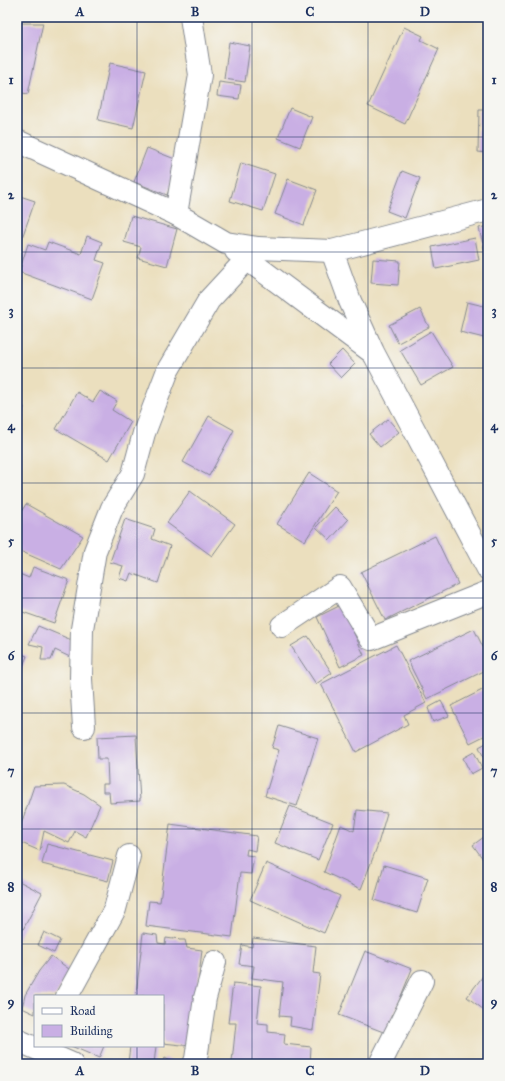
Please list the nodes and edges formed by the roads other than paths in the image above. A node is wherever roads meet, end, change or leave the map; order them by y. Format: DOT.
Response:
graph roads {
  1 [pos="191,17"];
  2 [pos="17,141"];
  3 [pos="488,210"];
  4 [pos="176,214"];
  5 [pos="226,243"];
  6 [pos="332,250"];
  7 [pos="247,259"];
  8 [pos="373,352"];
  9 [pos="488,569"];
  10 [pos="488,592"];
  11 [pos="282,626"];
  12 [pos="84,727"];
  13 [pos="129,856"];
  14 [pos="215,962"];
  15 [pos="422,981"];
  16 [pos="68,995"];
  17 [pos="17,1040"];
  18 [pos="34,1045"];
  19 [pos="42,1048"];
  20 [pos="72,1064"];
  21 [pos="194,1064"];
  22 [pos="380,1064"];
  1 -- 4 [label="street"];
  2 -- 4 [label="street"];
  3 -- 6 [label="street"];
  4 -- 5 [label="street"];
  5 -- 6 [label="street"];
  5 -- 7 [label="street"];
  6 -- 8 [label="street"];
  7 -- 8 [label="street"];
  7 -- 12 [label="street"];
  8 -- 9 [label="street"];
  10 -- 11 [label="street"];
  13 -- 16 [label="street"];
  14 -- 21 [label="street"];
  15 -- 22 [label="street"];
  17 -- 18 [label="street"];
  19 -- 20 [label="street"];
}
